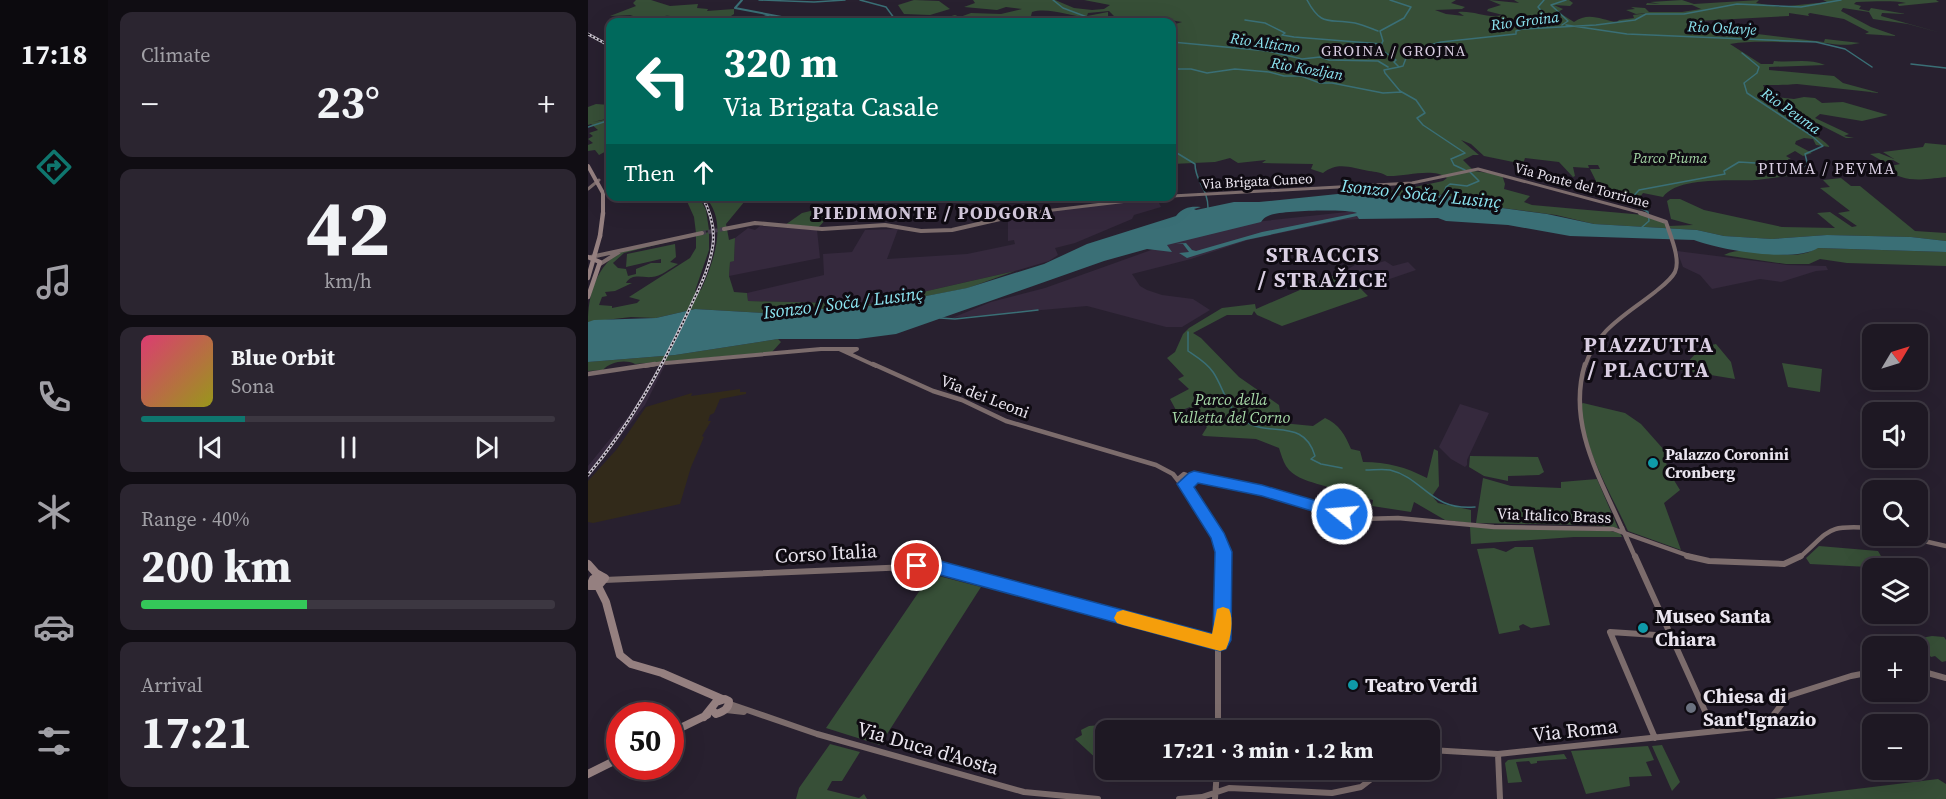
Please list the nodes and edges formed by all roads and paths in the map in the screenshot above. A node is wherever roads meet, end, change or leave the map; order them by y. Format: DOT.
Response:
graph roads {
  1 [pos="588,165"];
  2 [pos="1486,170"];
  3 [pos="599,180"];
  4 [pos="588,189"];
  5 [pos="1176,196"];
  6 [pos="1127,201"];
  7 [pos="724,229"];
  8 [pos="702,233"];
  9 [pos="630,248"];
  10 [pos="589,258"];
  11 [pos="610,258"];
  12 [pos="600,264"];
  13 [pos="588,268"];
  14 [pos="598,271"];
  15 [pos="1672,276"];
  16 [pos="588,278"];
  17 [pos="1679,279"];
  18 [pos="588,297"];
  19 [pos="588,374"];
  20 [pos="1179,478"];
  21 [pos="1194,478"];
  22 [pos="1186,485"];
  23 [pos="1862,527"];
  24 [pos="1928,542"];
  25 [pos="1946,546"];
  26 [pos="588,564"];
  27 [pos="588,570"];
  28 [pos="593,579"];
  29 [pos="601,581"];
  30 [pos="606,602"];
  31 [pos="1671,636"];
  32 [pos="1220,644"];
  33 [pos="620,655"];
  34 [pos="1928,673"];
  35 [pos="1862,674"];
  36 [pos="1943,677"];
  37 [pos="717,699"];
  38 [pos="728,707"];
  39 [pos="713,712"];
  40 [pos="1218,720"];
  41 [pos="684,726"];
  42 [pos="1714,731"];
  43 [pos="1654,738"];
  44 [pos="1440,751"];
  45 [pos="1498,754"];
  46 [pos="606,765"];
  47 [pos="588,774"];
  48 [pos="1217,780"];
  49 [pos="1369,780"];
  50 [pos="1216,795"];
  51 [pos="1098,799"];
  52 [pos="1179,799"];
  53 [pos="1500,799"];
  1 -- 3 [label="main road"];
  2 -- 5 [label="main road, Via Brigata Cuneo"];
  2 -- 15 [label="main road, Via Ponte del Torrione"];
  3 -- 4 [label="main road"];
  3 -- 16 [label="main road, bridge"];
  6 -- 7 [label="main road, Via Brigata Cuneo"];
  8 -- 9 [label="main road"];
  9 -- 10 [label="main road"];
  9 -- 11 [label="main road"];
  10 -- 12 [label="main road"];
  11 -- 12 [label="main road"];
  11 -- 14 [label="main road"];
  12 -- 13 [label="main road"];
  12 -- 14 [label="main road"];
  14 -- 18 [label="main road"];
  15 -- 17 [label="main road"];
  15 -- 31 [label="main road, bridge"];
  19 -- 20 [label="main road, Via dei Leoni"];
  20 -- 21 [label="main road, Via Italico Brass"];
  20 -- 22 [label="main road, Via dei Leoni"];
  21 -- 22 [label="main road"];
  21 -- 23 [label="main road, Via Italico Brass"];
  22 -- 32 [label="main road"];
  24 -- 25 [label="main road"];
  26 -- 29 [label="main road"];
  27 -- 28 [label="main road"];
  28 -- 29 [label="main road"];
  29 -- 30 [label="main road"];
  29 -- 32 [label="main road, Corso Italia"];
  30 -- 33 [label="main road"];
  31 -- 42 [label="main road"];
  31 -- 43 [label="main road"];
  32 -- 40 [label="main road"];
  33 -- 37 [label="main road, Via Duca d'Aosta"];
  34 -- 36 [label="main road"];
  35 -- 42 [label="main road, Via Roma"];
  37 -- 38 [label="main road, Via Duca d'Aosta"];
  37 -- 39 [label="main road"];
  38 -- 39 [label="main road, Via Duca d'Aosta"];
  38 -- 51 [label="main road, Via Duca d'Aosta"];
  39 -- 41 [label="main road, Via Duca d'Aosta"];
  42 -- 43 [label="main road, Via Roma"];
  43 -- 45 [label="main road, Via Roma"];
  44 -- 45 [label="main road, Via Roma"];
  45 -- 53 [label="main road"];
  46 -- 47 [label="main road"];
  48 -- 50 [label="main road"];
  49 -- 50 [label="main road"];
  50 -- 52 [label="main road"];
}
